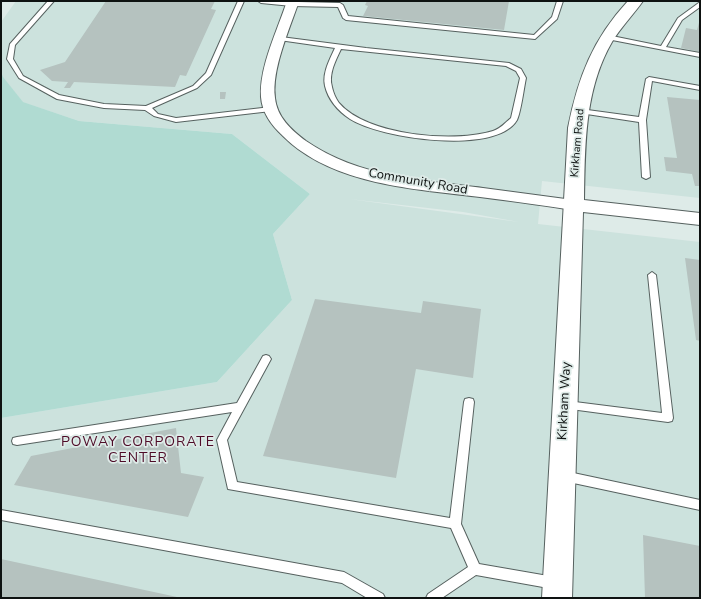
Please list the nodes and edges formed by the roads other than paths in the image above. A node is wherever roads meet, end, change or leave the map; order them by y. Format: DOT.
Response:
graph roads {
  1 [pos="51,1"];
  2 [pos="241,1"];
  3 [pos="261,1"];
  4 [pos="560,1"];
  5 [pos="636,1"];
  6 [pos="293,2"];
  7 [pos="341,3"];
  8 [pos="700,4"];
  9 [pos="607,37"];
  10 [pos="281,39"];
  11 [pos="338,48"];
  12 [pos="663,48"];
  13 [pos="700,55"];
  14 [pos="700,88"];
  15 [pos="147,108"];
  16 [pos="271,109"];
  17 [pos="580,111"];
  18 [pos="642,120"];
  19 [pos="646,177"];
  20 [pos="573,205"];
  21 [pos="700,219"];
  22 [pos="652,275"];
  23 [pos="266,359"];
  24 [pos="469,402"];
  25 [pos="566,405"];
  26 [pos="239,407"];
  27 [pos="17,442"];
  28 [pos="562,476"];
  29 [pos="700,505"];
  30 [pos="1,515"];
  31 [pos="455,524"];
  32 [pos="475,569"];
  33 [pos="557,591"];
  34 [pos="379,598"];
  35 [pos="432,598"];
  1 -- 15 [label="lane"];
  2 -- 15 [label="lane"];
  3 -- 6 [label="lane"];
  4 -- 7 [label="lane"];
  5 -- 9 [label="main road, Kirkham Road"];
  6 -- 7 [label="lane"];
  6 -- 10 [label="street, Community Road"];
  8 -- 12 [label="lane"];
  9 -- 12 [label="lane"];
  9 -- 17 [label="main road, Kirkham Road"];
  10 -- 11 [label="lane"];
  10 -- 16 [label="street, Community Road"];
  11 -- 11 [label="lane"];
  12 -- 13 [label="lane"];
  14 -- 18 [label="lane"];
  15 -- 16 [label="lane"];
  16 -- 20 [label="street, Community Road"];
  17 -- 18 [label="lane"];
  17 -- 20 [label="main road, Kirkham Road"];
  18 -- 19 [label="lane"];
  20 -- 21 [label="main road, Community Road"];
  20 -- 25 [label="main road, Kirkham Way"];
  22 -- 25 [label="lane"];
  23 -- 26 [label="lane"];
  24 -- 31 [label="lane"];
  25 -- 28 [label="main road, Kirkham Way"];
  26 -- 27 [label="lane"];
  26 -- 31 [label="lane"];
  28 -- 29 [label="lane"];
  28 -- 33 [label="main road, Kirkham Way"];
  30 -- 34 [label="lane"];
  31 -- 32 [label="lane"];
  32 -- 33 [label="lane"];
  32 -- 35 [label="lane"];
}
